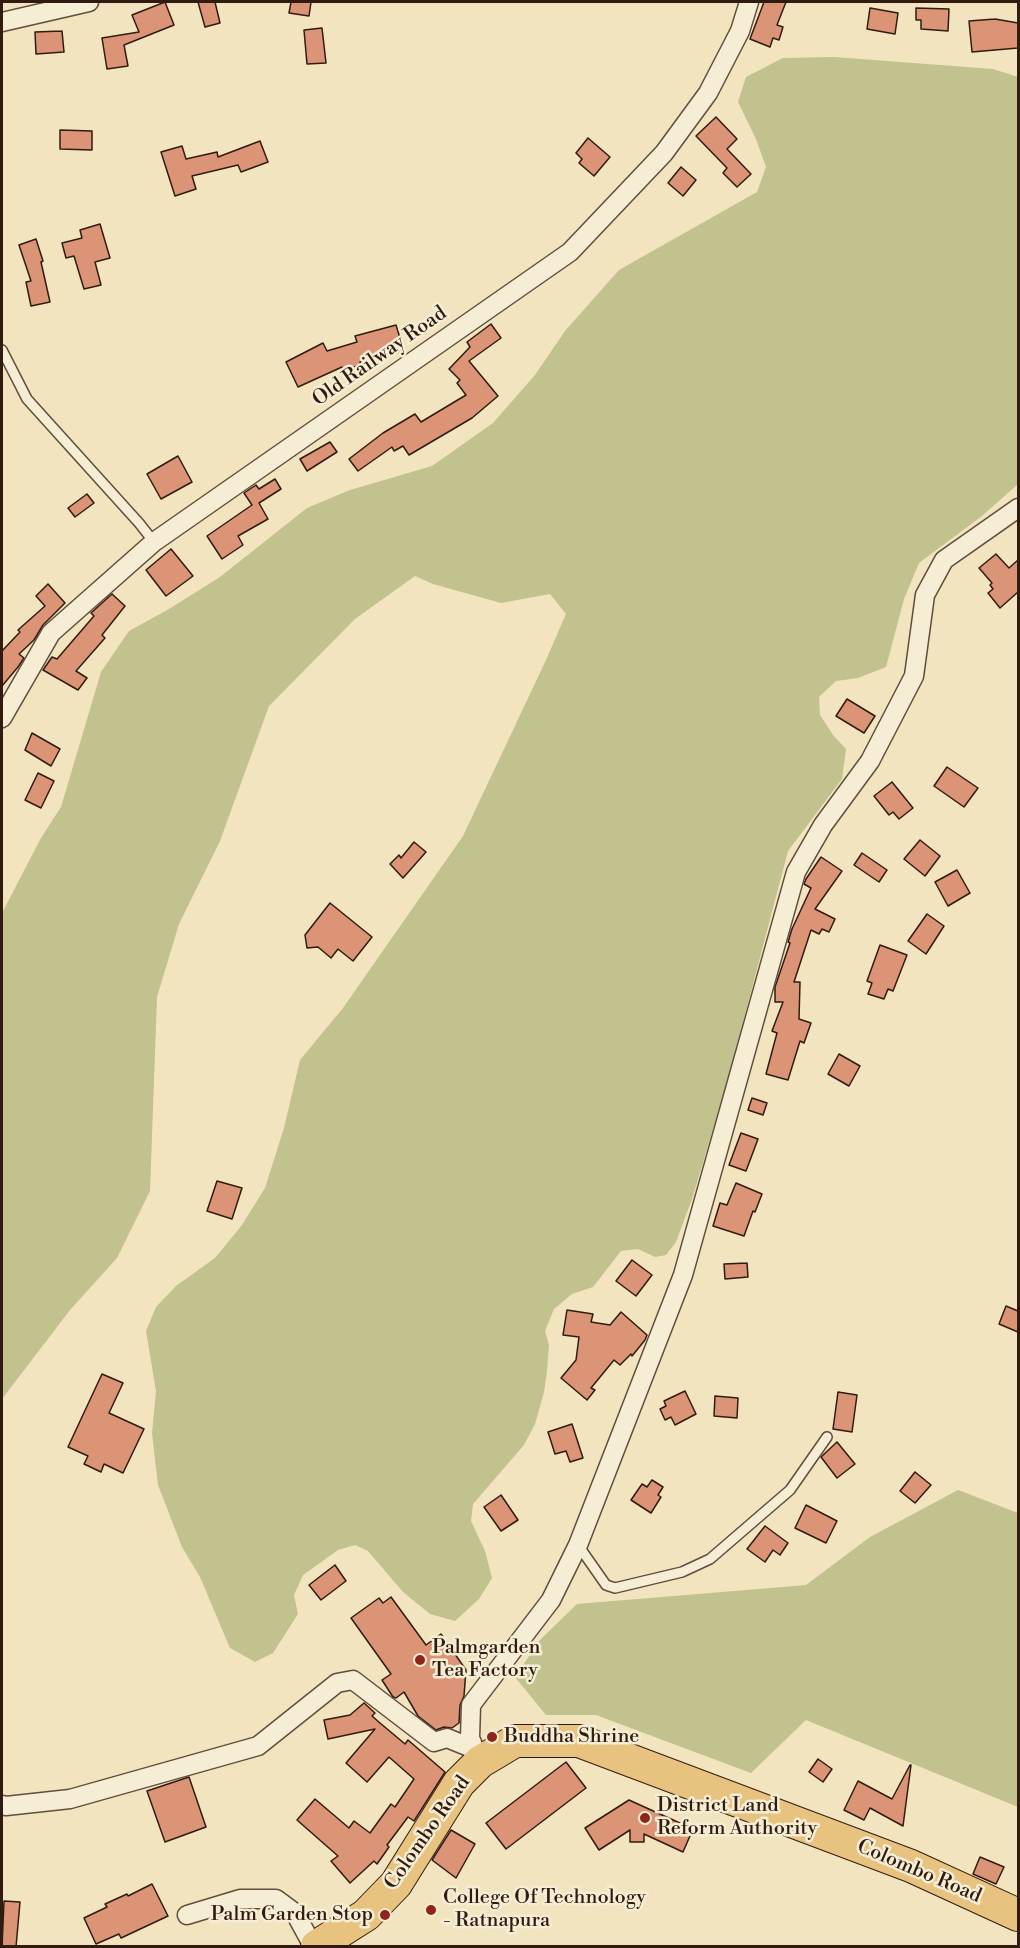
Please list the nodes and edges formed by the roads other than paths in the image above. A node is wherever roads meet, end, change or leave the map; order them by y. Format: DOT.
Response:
graph roads {
  1 [pos="88,2"];
  2 [pos="749,2"];
  3 [pos="2,22"];
  4 [pos="2,350"];
  5 [pos="1018,508"];
  6 [pos="154,542"];
  7 [pos="2,718"];
  8 [pos="827,1437"];
  9 [pos="578,1545"];
  10 [pos="477,1755"];
  11 [pos="2,1805"];
  12 [pos="187,1915"];
  13 [pos="1018,1915"];
  14 [pos="315,1947"];
  1 -- 3 [label="street"];
  2 -- 6 [label="street, Old Railway Road"];
  4 -- 6 [label="lane"];
  5 -- 9 [label="street"];
  6 -- 7 [label="street, Old Railway Road"];
  8 -- 9 [label="lane"];
  9 -- 10 [label="street"];
  10 -- 11 [label="street"];
  10 -- 13 [label="highway, Colombo Road"];
  10 -- 14 [label="highway, Colombo Road"];
  12 -- 14 [label="street"];
}
